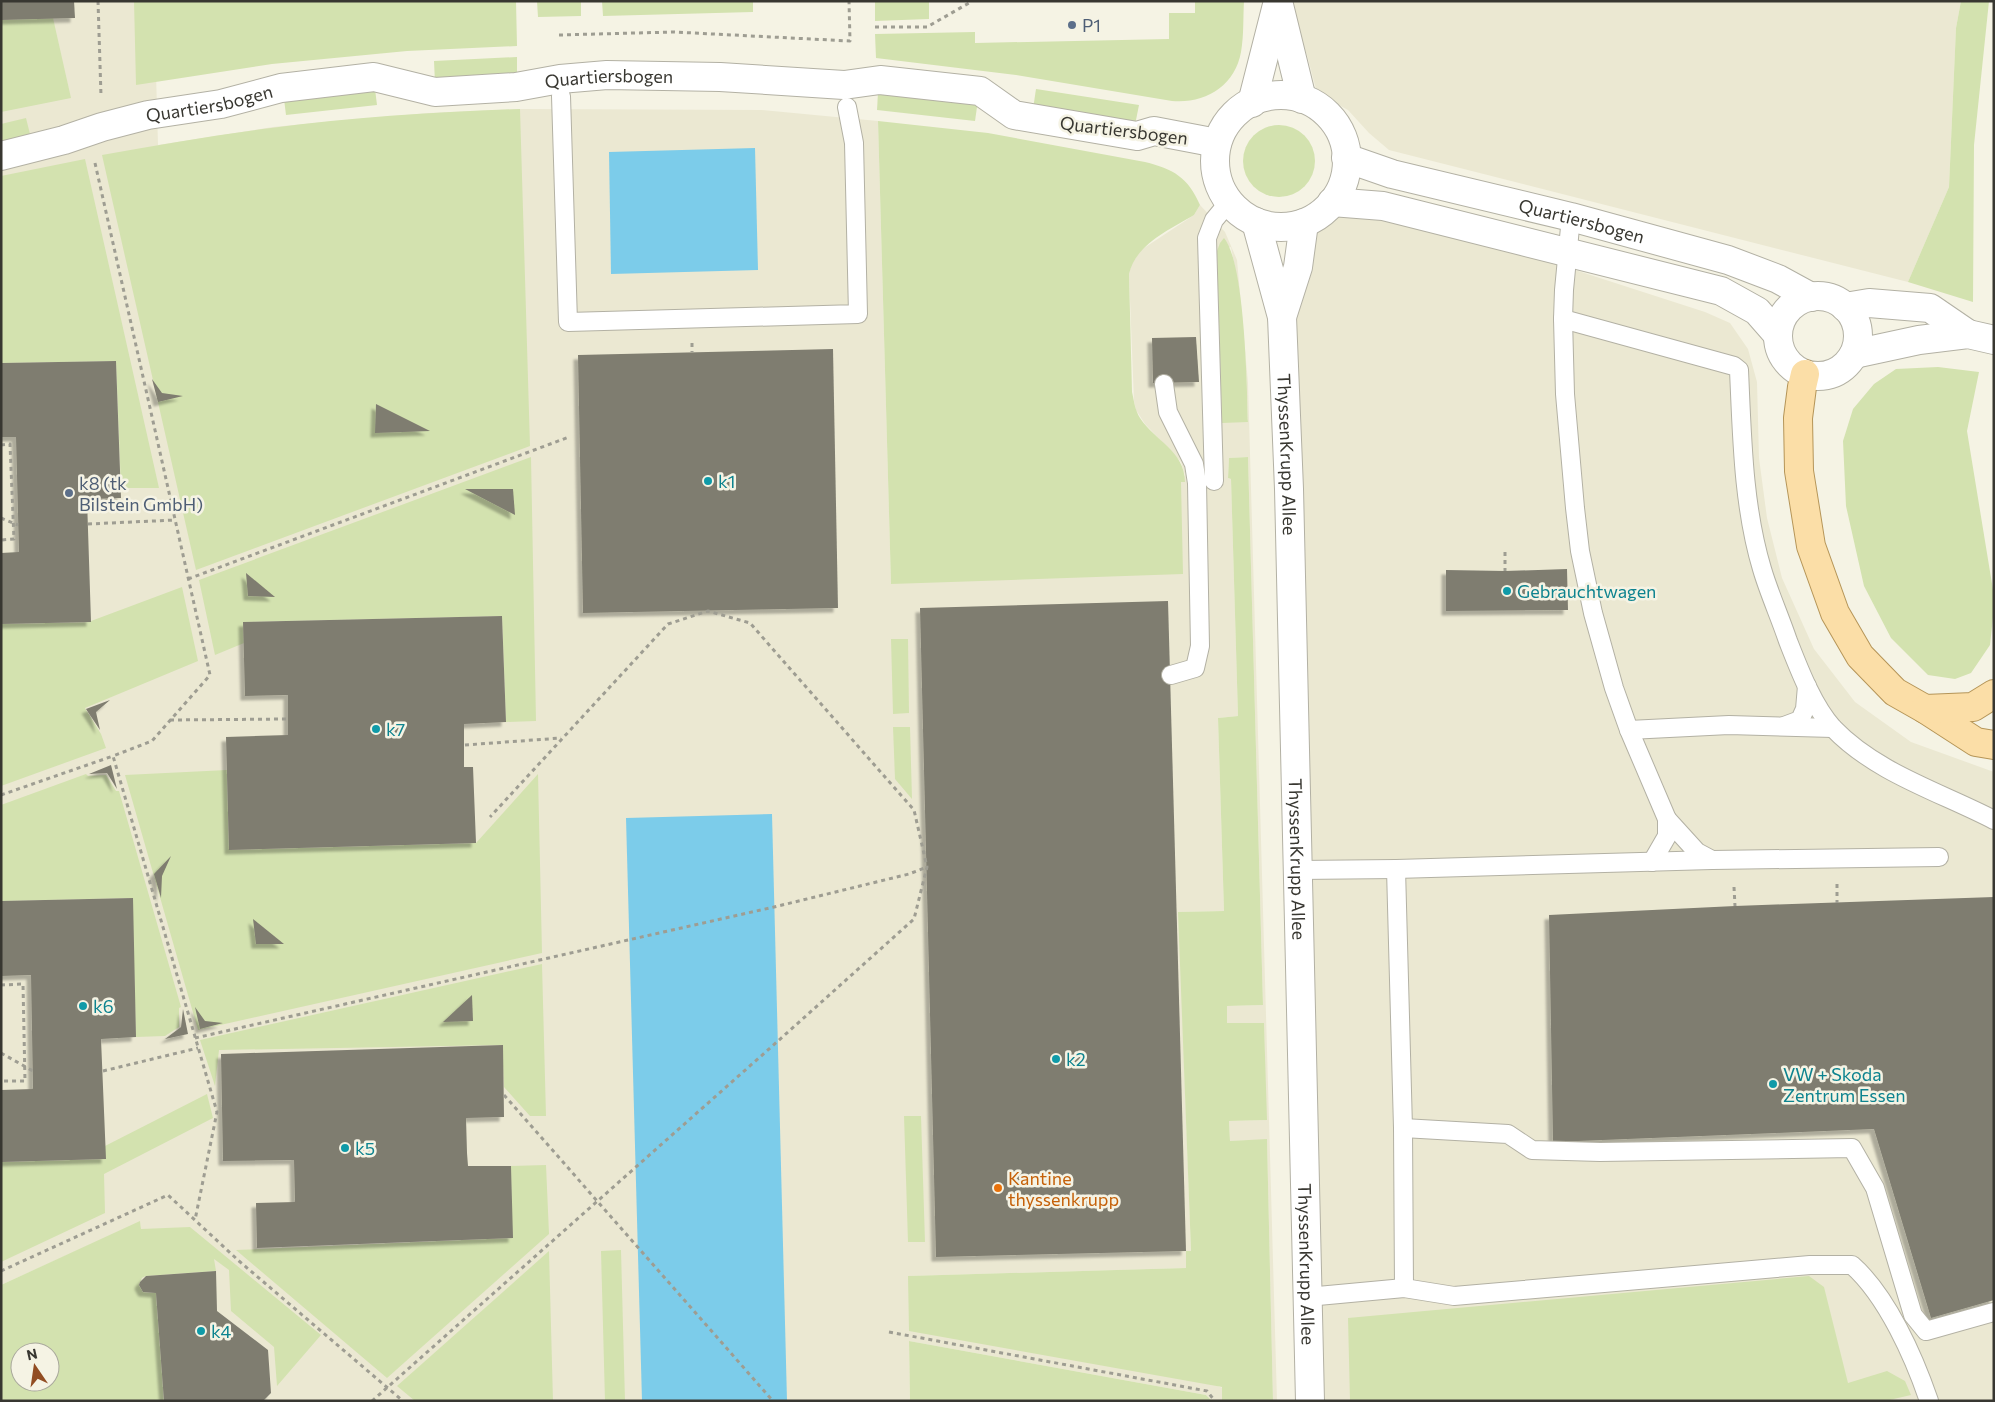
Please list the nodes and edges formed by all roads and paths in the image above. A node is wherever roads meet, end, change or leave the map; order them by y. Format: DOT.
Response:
graph roads {
  1 [pos="98,1"];
  2 [pos="849,1"];
  3 [pos="1278,1"];
  4 [pos="969,3"];
  5 [pos="875,27"];
  6 [pos="559,35"];
  7 [pos="561,96"];
  8 [pos="1302,100"];
  9 [pos="1252,102"];
  10 [pos="848,107"];
  11 [pos="102,127"];
  12 [pos="1217,143"];
  13 [pos="1,156"];
  14 [pos="1346,158"];
  15 [pos="1332,202"];
  16 [pos="1222,211"];
  17 [pos="1571,217"];
  18 [pos="1256,222"];
  19 [pos="1304,223"];
  20 [pos="1568,252"];
  21 [pos="1810,297"];
  22 [pos="1846,307"];
  23 [pos="1282,317"];
  24 [pos="1564,318"];
  25 [pos="1778,335"];
  26 [pos="1981,337"];
  27 [pos="1854,354"];
  28 [pos="1805,374"];
  29 [pos="1164,384"];
  30 [pos="569,437"];
  31 [pos="1,445"];
  32 [pos="1214,481"];
  33 [pos="1,518"];
  34 [pos="175,520"];
  35 [pos="12,522"];
  36 [pos="88,524"];
  37 [pos="18,525"];
  38 [pos="1,540"];
  39 [pos="1505,552"];
  40 [pos="1505,571"];
  41 [pos="188,579"];
  42 [pos="1171,675"];
  43 [pos="1807,686"];
  44 [pos="1994,694"];
  45 [pos="1925,709"];
  46 [pos="288,719"];
  47 [pos="170,720"];
  48 [pos="1783,726"];
  49 [pos="1833,728"];
  50 [pos="1629,730"];
  51 [pos="562,738"];
  52 [pos="465,745"];
  53 [pos="1994,745"];
  54 [pos="113,756"];
  55 [pos="1,796"];
  56 [pos="490,817"];
  57 [pos="1668,819"];
  58 [pos="1994,820"];
  59 [pos="1940,857"];
  60 [pos="1712,860"];
  61 [pos="1652,862"];
  62 [pos="927,867"];
  63 [pos="1396,869"];
  64 [pos="1298,870"];
  65 [pos="1,985"];
  66 [pos="195,1038"];
  67 [pos="198,1048"];
  68 [pos="1,1053"];
  69 [pos="25,1067"];
  70 [pos="33,1071"];
  71 [pos="103,1071"];
  72 [pos="1,1081"];
  73 [pos="504,1095"];
  74 [pos="1403,1128"];
  75 [pos="597,1200"];
  76 [pos="195,1220"];
  77 [pos="1,1271"];
  78 [pos="1404,1288"];
  79 [pos="1308,1297"];
  80 [pos="1994,1312"];
  81 [pos="889,1332"];
  82 [pos="388,1388"];
  83 [pos="372,1401"];
  84 [pos="403,1401"];
  85 [pos="773,1401"];
  86 [pos="1216,1401"];
  87 [pos="1310,1401"];
  88 [pos="1929,1401"];
  1 -- 11 [label="path"];
  2 -- 6 [label="path"];
  3 -- 8 [label="street"];
  3 -- 9 [label="street"];
  4 -- 5 [label="path"];
  7 -- 10 [label="lane"];
  8 -- 9 [label="street"];
  8 -- 14 [label="street"];
  9 -- 12 [label="street"];
  11 -- 12 [label="street, Quartiersbogen"];
  11 -- 13 [label="street, Quartiersbogen"];
  11 -- 34 [label="path"];
  12 -- 16 [label="street"];
  14 -- 15 [label="street"];
  14 -- 17 [label="street, Quartiersbogen"];
  15 -- 19 [label="street"];
  15 -- 20 [label="street, Quartiersbogen"];
  16 -- 18 [label="street"];
  16 -- 32 [label="lane"];
  17 -- 20 [label="lane"];
  17 -- 21 [label="street, Quartiersbogen"];
  18 -- 19 [label="street"];
  18 -- 23 [label="street, ThyssenKrupp Allee"];
  19 -- 23 [label="street, ThyssenKrupp Allee"];
  20 -- 24 [label="lane"];
  20 -- 25 [label="street, Quartiersbogen"];
  21 -- 22 [label="street"];
  21 -- 25 [label="street"];
  22 -- 26 [label="street"];
  22 -- 27 [label="street"];
  23 -- 64 [label="street, ThyssenKrupp Allee"];
  24 -- 43 [label="lane"];
  24 -- 50 [label="lane"];
  25 -- 28 [label="street"];
  26 -- 27 [label="street"];
  27 -- 28 [label="street"];
  28 -- 45 [label="main road"];
  29 -- 42 [label="lane"];
  30 -- 41 [label="path"];
  31 -- 35 [label="path"];
  33 -- 35 [label="path"];
  34 -- 36 [label="path"];
  34 -- 41 [label="path"];
  35 -- 37 [label="path"];
  35 -- 38 [label="path"];
  39 -- 40 [label="path"];
  41 -- 47 [label="path"];
  43 -- 48 [label="lane"];
  43 -- 49 [label="lane"];
  44 -- 45 [label="main road"];
  45 -- 53 [label="main road"];
  46 -- 47 [label="path"];
  47 -- 54 [label="path"];
  48 -- 49 [label="lane"];
  48 -- 50 [label="lane"];
  49 -- 58 [label="lane"];
  50 -- 57 [label="lane"];
  51 -- 52 [label="path"];
  51 -- 56 [label="path"];
  51 -- 62 [label="path"];
  54 -- 55 [label="path"];
  54 -- 66 [label="path"];
  57 -- 60 [label="lane"];
  57 -- 61 [label="lane"];
  59 -- 60 [label="lane"];
  60 -- 61 [label="lane"];
  61 -- 63 [label="lane"];
  62 -- 66 [label="path"];
  62 -- 75 [label="path"];
  63 -- 64 [label="lane"];
  63 -- 74 [label="lane"];
  64 -- 79 [label="street, ThyssenKrupp Allee"];
  65 -- 69 [label="path"];
  66 -- 67 [label="path"];
  67 -- 71 [label="path"];
  67 -- 76 [label="path"];
  68 -- 69 [label="path"];
  69 -- 70 [label="path"];
  69 -- 72 [label="path"];
  73 -- 75 [label="path"];
  74 -- 78 [label="lane"];
  74 -- 80 [label="lane"];
  75 -- 82 [label="path"];
  75 -- 85 [label="path"];
  76 -- 77 [label="path"];
  76 -- 82 [label="path"];
  78 -- 79 [label="lane"];
  78 -- 88 [label="lane"];
  79 -- 87 [label="street, ThyssenKrupp Allee"];
  81 -- 86 [label="path"];
  82 -- 83 [label="path"];
  82 -- 84 [label="path"];
}
